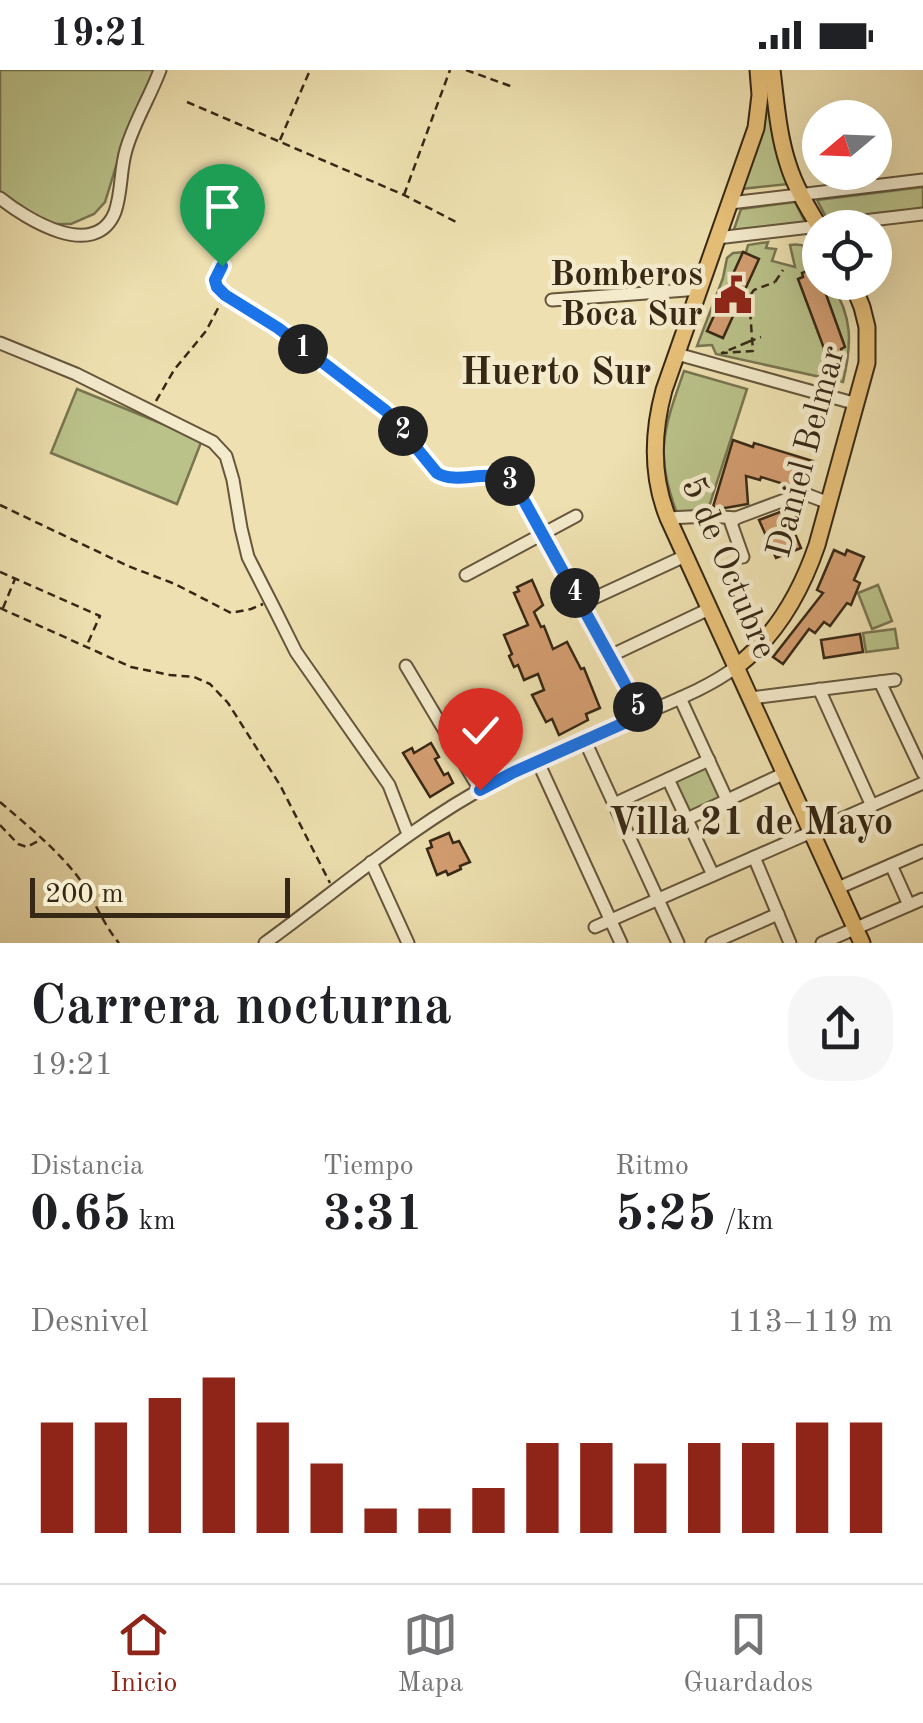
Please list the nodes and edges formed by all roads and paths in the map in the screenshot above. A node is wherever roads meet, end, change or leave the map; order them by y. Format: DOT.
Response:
graph roads {
  1 [pos="160,70"];
  2 [pos="310,70"];
  3 [pos="450,70"];
  4 [pos="466,70"];
  5 [pos="758,70"];
  6 [pos="772,70"];
  7 [pos="513,87"];
  8 [pos="187,102"];
  9 [pos="279,142"];
  10 [pos="923,180"];
  11 [pos="404,195"];
  12 [pos="801,195"];
  13 [pos="0,198"];
  14 [pos="730,203"];
  15 [pos="810,210"];
  16 [pos="923,214"];
  17 [pos="892,218"];
  18 [pos="456,222"];
  19 [pos="802,229"];
  20 [pos="718,238"];
  21 [pos="233,245"];
  22 [pos="783,270"];
  23 [pos="700,289"];
  24 [pos="225,295"];
  25 [pos="552,300"];
  26 [pos="859,300"];
  27 [pos="760,336"];
  28 [pos="750,341"];
  29 [pos="0,342"];
  30 [pos="676,354"];
  31 [pos="857,404"];
  32 [pos="150,410"];
  33 [pos="522,497"];
  34 [pos="829,503"];
  35 [pos="0,506"];
  36 [pos="576,516"];
  37 [pos="668,518"];
  38 [pos="736,518"];
  39 [pos="542,534"];
  40 [pos="685,556"];
  41 [pos="743,558"];
  42 [pos="0,572"];
  43 [pos="466,574"];
  44 [pos="15,579"];
  45 [pos="270,600"];
  46 [pos="581,604"];
  47 [pos="1,609"];
  48 [pos="709,610"];
  49 [pos="724,644"];
  50 [pos="86,646"];
  51 [pos="756,649"];
  52 [pos="610,656"];
  53 [pos="406,666"];
  54 [pos="736,667"];
  55 [pos="895,680"];
  56 [pos="880,682"];
  57 [pos="819,689"];
  58 [pos="680,698"];
  59 [pos="751,698"];
  60 [pos="642,715"];
  61 [pos="585,741"];
  62 [pos="709,760"];
  63 [pos="538,762"];
  64 [pos="785,773"];
  65 [pos="923,774"];
  66 [pos="668,779"];
  67 [pos="923,783"];
  68 [pos="480,790"];
  69 [pos="728,800"];
  70 [pos="0,802"];
  71 [pos="614,804"];
  72 [pos="872,806"];
  73 [pos="687,819"];
  74 [pos="0,825"];
  75 [pos="812,831"];
  76 [pos="408,834"];
  77 [pos="42,839"];
  78 [pos="923,851"];
  79 [pos="754,857"];
  80 [pos="371,862"];
  81 [pos="891,865"];
  82 [pos="713,875"];
  83 [pos="838,888"];
  84 [pos="335,892"];
  85 [pos="659,899"];
  86 [pos="923,899"];
  87 [pos="909,905"];
  88 [pos="778,914"];
  89 [pos="612,920"];
  90 [pos="595,927"];
  91 [pos="859,936"];
  92 [pos="741,937"];
  93 [pos="119,943"];
  94 [pos="265,943"];
  95 [pos="408,943"];
  96 [pos="622,943"];
  97 [pos="678,943"];
  98 [pos="712,943"];
  99 [pos="790,943"];
  100 [pos="822,943"];
  1 -- 13 [label="street"];
  2 -- 9 [label="path"];
  3 -- 11 [label="path"];
  4 -- 7 [label="path"];
  5 -- 14 [label="main road"];
  6 -- 12 [label="main road"];
  8 -- 9 [label="path"];
  9 -- 11 [label="path"];
  10 -- 12 [label="street"];
  11 -- 18 [label="path"];
  12 -- 14 [label="street"];
  12 -- 15 [label="main road"];
  14 -- 20 [label="main road, 5 de Octubre"];
  16 -- 17 [label="street"];
  19 -- 20 [label="street"];
  20 -- 23 [label="main road, 5 de Octubre"];
  21 -- 24 [label="path"];
  22 -- 28 [label="path, bridge"];
  23 -- 25 [label="street"];
  23 -- 30 [label="main road, 5 de Octubre"];
  24 -- 32 [label="path"];
  24 -- 33 [label="path"];
  26 -- 31 [label="main road, Daniel Belmar"];
  27 -- 28 [label="path"];
  28 -- 28 [label="path, bridge"];
  29 -- 32 [label="street"];
  30 -- 31 [label="street"];
  30 -- 37 [label="main road, 5 de Octubre"];
  31 -- 34 [label="main road, Daniel Belmar"];
  32 -- 45 [label="street"];
  33 -- 39 [label="street"];
  34 -- 38 [label="street"];
  34 -- 51 [label="main road, Daniel Belmar"];
  35 -- 45 [label="path"];
  36 -- 39 [label="street"];
  37 -- 38 [label="street"];
  37 -- 40 [label="main road, 5 de Octubre"];
  38 -- 41 [label="street"];
  39 -- 43 [label="street"];
  39 -- 46 [label="street"];
  40 -- 46 [label="street"];
  40 -- 48 [label="main road, 5 de Octubre"];
  42 -- 44 [label="path"];
  44 -- 47 [label="path"];
  44 -- 50 [label="path"];
  45 -- 76 [label="street"];
  46 -- 52 [label="street"];
  47 -- 50 [label="path"];
  48 -- 49 [label="main road, 5 de Octubre"];
  48 -- 52 [label="street"];
  49 -- 51 [label="main road"];
  49 -- 54 [label="main road, 5 de Octubre"];
  50 -- 84 [label="path"];
  51 -- 54 [label="main road, Daniel Belmar"];
  52 -- 60 [label="street"];
  53 -- 68 [label="street"];
  54 -- 58 [label="street, Daniel Belmar"];
  54 -- 59 [label="main road, 5 de Octubre"];
  55 -- 56 [label="street"];
  56 -- 57 [label="street"];
  56 -- 65 [label="street"];
  57 -- 59 [label="street"];
  57 -- 72 [label="street"];
  58 -- 60 [label="street, Daniel Belmar"];
  58 -- 62 [label="street"];
  59 -- 64 [label="main road, 5 de Octubre"];
  60 -- 61 [label="street, Daniel Belmar"];
  61 -- 63 [label="street, Daniel Belmar"];
  61 -- 71 [label="street"];
  62 -- 66 [label="street"];
  62 -- 69 [label="street"];
  63 -- 68 [label="street, Daniel Belmar"];
  63 -- 89 [label="street"];
  64 -- 69 [label="street"];
  64 -- 75 [label="main road, 5 de Octubre"];
  66 -- 71 [label="street"];
  66 -- 73 [label="street"];
  67 -- 72 [label="street"];
  68 -- 76 [label="street, Daniel Belmar"];
  69 -- 73 [label="street"];
  70 -- 77 [label="path"];
  71 -- 85 [label="street"];
  72 -- 75 [label="street"];
  73 -- 82 [label="street"];
  74 -- 77 [label="path"];
  75 -- 79 [label="street"];
  75 -- 83 [label="main road, 5 de Octubre"];
  76 -- 80 [label="street, Daniel Belmar"];
  77 -- 93 [label="path"];
  78 -- 81 [label="street"];
  79 -- 82 [label="street"];
  79 -- 88 [label="street"];
  80 -- 84 [label="street, Daniel Belmar"];
  80 -- 95 [label="street"];
  81 -- 83 [label="street"];
  81 -- 87 [label="street"];
  82 -- 85 [label="street"];
  83 -- 91 [label="main road, 5 de Octubre"];
  84 -- 94 [label="street, Daniel Belmar"];
  85 -- 89 [label="street"];
  85 -- 97 [label="street"];
  86 -- 87 [label="street"];
  87 -- 91 [label="street"];
  88 -- 92 [label="street"];
  88 -- 99 [label="street"];
  89 -- 90 [label="street"];
  89 -- 96 [label="street"];
  91 -- 100 [label="street"];
  92 -- 98 [label="street"];
}
